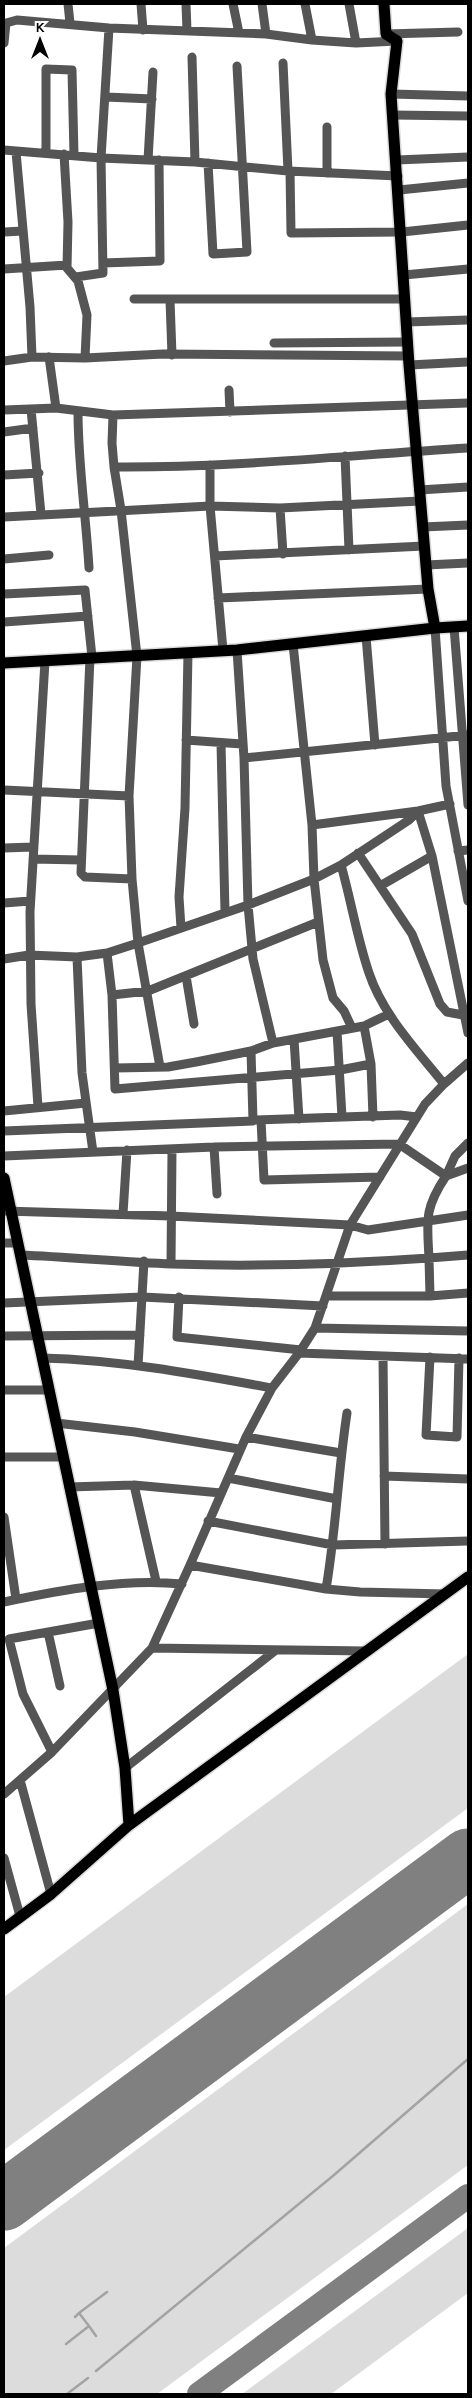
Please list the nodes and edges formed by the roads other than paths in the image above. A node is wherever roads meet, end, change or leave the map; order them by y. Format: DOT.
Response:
graph roads {
  1 [pos="68,4"];
  2 [pos="141,4"];
  3 [pos="186,4"];
  4 [pos="234,4"];
  5 [pos="262,4"];
  6 [pos="305,4"];
  7 [pos="349,4"];
  8 [pos="384,4"];
  9 [pos="70,24"];
  10 [pos="110,28"];
  11 [pos="143,30"];
  12 [pos="187,31"];
  13 [pos="458,32"];
  14 [pos="239,33"];
  15 [pos="266,34"];
  16 [pos="386,34"];
  17 [pos="312,40"];
  18 [pos="397,41"];
  19 [pos="356,42"];
  20 [pos="4,43"];
  21 [pos="192,57"];
  22 [pos="283,63"];
  23 [pos="237,66"];
  24 [pos="153,72"];
  25 [pos="391,94"];
  26 [pos="468,96"];
  27 [pos="106,97"];
  28 [pos="152,99"];
  29 [pos="393,115"];
  30 [pos="468,116"];
  31 [pos="328,127"];
  32 [pos="4,150"];
  33 [pos="16,152"];
  34 [pos="46,153"];
  35 [pos="64,154"];
  36 [pos="74,155"];
  37 [pos="468,157"];
  38 [pos="101,158"];
  39 [pos="148,160"];
  40 [pos="159,160"];
  41 [pos="397,160"];
  42 [pos="195,162"];
  43 [pos="208,163"];
  44 [pos="243,166"];
  45 [pos="289,171"];
  46 [pos="327,173"];
  47 [pos="398,176"];
  48 [pos="468,183"];
  49 [pos="399,190"];
  50 [pos="468,225"];
  51 [pos="22,231"];
  52 [pos="4,232"];
  53 [pos="402,232"];
  54 [pos="103,263"];
  55 [pos="66,265"];
  56 [pos="26,267"];
  57 [pos="468,268"];
  58 [pos="4,269"];
  59 [pos="404,275"];
  60 [pos="76,277"];
  61 [pos="134,299"];
  62 [pos="405,299"];
  63 [pos="170,300"];
  64 [pos="468,320"];
  65 [pos="407,322"];
  66 [pos="408,342"];
  67 [pos="274,343"];
  68 [pos="172,354"];
  69 [pos="32,357"];
  70 [pos="49,357"];
  71 [pos="86,358"];
  72 [pos="4,361"];
  73 [pos="409,361"];
  74 [pos="468,362"];
  75 [pos="230,390"];
  76 [pos="468,403"];
  77 [pos="413,406"];
  78 [pos="56,408"];
  79 [pos="31,409"];
  80 [pos="4,410"];
  81 [pos="78,412"];
  82 [pos="230,412"];
  83 [pos="113,415"];
  84 [pos="33,428"];
  85 [pos="4,432"];
  86 [pos="468,448"];
  87 [pos="416,451"];
  88 [pos="345,456"];
  89 [pos="210,465"];
  90 [pos="114,467"];
  91 [pos="39,473"];
  92 [pos="4,475"];
  93 [pos="468,487"];
  94 [pos="420,495"];
  95 [pos="347,504"];
  96 [pos="210,506"];
  97 [pos="280,508"];
  98 [pos="121,510"];
  99 [pos="86,512"];
  100 [pos="41,514"];
  101 [pos="4,517"];
  102 [pos="468,525"];
  103 [pos="423,527"];
  104 [pos="424,546"];
  105 [pos="349,550"];
  106 [pos="283,554"];
  107 [pos="49,555"];
  108 [pos="215,556"];
  109 [pos="4,559"];
  110 [pos="468,563"];
  111 [pos="426,565"];
  112 [pos="89,568"];
  113 [pos="428,589"];
  114 [pos="4,594"];
  115 [pos="218,598"];
  116 [pos="88,616"];
  117 [pos="4,622"];
  118 [pos="468,626"];
  119 [pos="454,627"];
  120 [pos="435,628"];
  121 [pos="366,636"];
  122 [pos="292,644"];
  123 [pos="223,650"];
  124 [pos="237,650"];
  125 [pos="188,653"];
  126 [pos="136,656"];
  127 [pos="91,657"];
  128 [pos="45,661"];
  129 [pos="4,663"];
  130 [pos="465,735"];
  131 [pos="442,737"];
  132 [pos="186,740"];
  133 [pos="221,743"];
  134 [pos="242,744"];
  135 [pos="375,745"];
  136 [pos="304,753"];
  137 [pos="244,758"];
  138 [pos="4,790"];
  139 [pos="38,793"];
  140 [pos="85,795"];
  141 [pos="129,796"];
  142 [pos="450,804"];
  143 [pos="468,805"];
  144 [pos="418,811"];
  145 [pos="312,825"];
  146 [pos="33,847"];
  147 [pos="4,848"];
  148 [pos="468,850"];
  149 [pos="458,851"];
  150 [pos="358,854"];
  151 [pos="432,856"];
  152 [pos="33,859"];
  153 [pos="81,860"];
  154 [pos="341,865"];
  155 [pos="132,879"];
  156 [pos="314,879"];
  157 [pos="380,886"];
  158 [pos="467,889"];
  159 [pos="30,901"];
  160 [pos="468,901"];
  161 [pos="4,903"];
  162 [pos="248,905"];
  163 [pos="225,912"];
  164 [pos="318,922"];
  165 [pos="181,928"];
  166 [pos="138,943"];
  167 [pos="253,948"];
  168 [pos="108,953"];
  169 [pos="29,955"];
  170 [pos="77,957"];
  171 [pos="4,959"];
  172 [pos="186,976"];
  173 [pos="148,991"];
  174 [pos="112,994"];
  175 [pos="389,1014"];
  176 [pos="463,1015"];
  177 [pos="194,1024"];
  178 [pos="364,1026"];
  179 [pos="352,1028"];
  180 [pos="337,1031"];
  181 [pos="468,1033"];
  182 [pos="294,1039"];
  183 [pos="273,1043"];
  184 [pos="250,1051"];
  185 [pos="371,1064"];
  186 [pos="467,1066"];
  187 [pos="160,1067"];
  188 [pos="114,1068"];
  189 [pos="340,1070"];
  190 [pos="298,1074"];
  191 [pos="251,1077"];
  192 [pos="444,1084"];
  193 [pos="86,1103"];
  194 [pos="38,1107"];
  195 [pos="4,1111"];
  196 [pos="373,1116"];
  197 [pos="342,1117"];
  198 [pos="417,1117"];
  199 [pos="299,1119"];
  200 [pos="257,1120"];
  201 [pos="90,1126"];
  202 [pos="4,1131"];
  203 [pos="468,1143"];
  204 [pos="399,1144"];
  205 [pos="214,1147"];
  206 [pos="261,1148"];
  207 [pos="172,1149"];
  208 [pos="127,1150"];
  209 [pos="93,1152"];
  210 [pos="4,1156"];
  211 [pos="468,1168"];
  212 [pos="446,1176"];
  213 [pos="380,1177"];
  214 [pos="4,1178"];
  215 [pos="217,1194"];
  216 [pos="7,1211"];
  217 [pos="123,1214"];
  218 [pos="468,1215"];
  219 [pos="171,1216"];
  220 [pos="427,1221"];
  221 [pos="350,1225"];
  222 [pos="18,1243"];
  223 [pos="4,1244"];
  224 [pos="468,1255"];
  225 [pos="20,1256"];
  226 [pos="429,1258"];
  227 [pos="144,1261"];
  228 [pos="171,1264"];
  229 [pos="337,1264"];
  230 [pos="468,1293"];
  231 [pos="327,1296"];
  232 [pos="430,1296"];
  233 [pos="142,1297"];
  234 [pos="179,1297"];
  235 [pos="4,1303"];
  236 [pos="30,1303"];
  237 [pos="323,1306"];
  238 [pos="315,1328"];
  239 [pos="468,1331"];
  240 [pos="37,1334"];
  241 [pos="140,1335"];
  242 [pos="4,1336"];
  243 [pos="300,1351"];
  244 [pos="383,1356"];
  245 [pos="430,1357"];
  246 [pos="42,1358"];
  247 [pos="464,1359"];
  248 [pos="138,1366"];
  249 [pos="272,1388"];
  250 [pos="4,1390"];
  251 [pos="49,1390"];
  252 [pos="347,1413"];
  253 [pos="56,1423"];
  254 [pos="246,1437"];
  255 [pos="239,1449"];
  256 [pos="340,1453"];
  257 [pos="62,1456"];
  258 [pos="4,1457"];
  259 [pos="384,1476"];
  260 [pos="228,1478"];
  261 [pos="468,1479"];
  262 [pos="134,1485"];
  263 [pos="69,1487"];
  264 [pos="222,1493"];
  265 [pos="337,1499"];
  266 [pos="4,1518"];
  267 [pos="208,1521"];
  268 [pos="468,1540"];
  269 [pos="385,1544"];
  270 [pos="333,1545"];
  271 [pos="190,1565"];
  272 [pos="468,1577"];
  273 [pos="156,1581"];
  274 [pos="182,1584"];
  275 [pos="91,1588"];
  276 [pos="326,1589"];
  277 [pos="446,1594"];
  278 [pos="16,1599"];
  279 [pos="4,1602"];
  280 [pos="99,1623"];
  281 [pos="48,1632"];
  282 [pos="152,1648"];
  283 [pos="276,1650"];
  284 [pos="368,1650"];
  285 [pos="60,1686"];
  286 [pos="113,1690"];
  287 [pos="52,1752"];
  288 [pos="125,1768"];
  289 [pos="20,1780"];
  290 [pos="4,1794"];
  291 [pos="130,1825"];
  292 [pos="4,1858"];
  293 [pos="51,1894"];
  294 [pos="20,1916"];
  295 [pos="4,1929"];
  1 -- 9 [label="street"];
  2 -- 11 [label="street"];
  3 -- 12 [label="street"];
  4 -- 14 [label="street"];
  5 -- 15 [label="street"];
  6 -- 17 [label="street"];
  7 -- 19 [label="street"];
  8 -- 16 [label="main road"];
  9 -- 10 [label="street"];
  9 -- 20 [label="street"];
  10 -- 11 [label="street"];
  10 -- 27 [label="street"];
  11 -- 12 [label="street"];
  12 -- 14 [label="street"];
  13 -- 16 [label="street"];
  14 -- 15 [label="street"];
  15 -- 17 [label="street"];
  16 -- 18 [label="main road"];
  17 -- 19 [label="street"];
  18 -- 19 [label="street"];
  18 -- 25 [label="main road"];
  21 -- 42 [label="street"];
  22 -- 45 [label="street"];
  23 -- 44 [label="street"];
  24 -- 28 [label="street"];
  25 -- 26 [label="street"];
  25 -- 29 [label="main road"];
  27 -- 28 [label="street"];
  27 -- 38 [label="street"];
  28 -- 39 [label="street"];
  29 -- 30 [label="street"];
  29 -- 41 [label="main road"];
  31 -- 46 [label="street"];
  32 -- 33 [label="street"];
  33 -- 34 [label="street"];
  33 -- 51 [label="street"];
  34 -- 35 [label="street"];
  34 -- 36 [label="street"];
  35 -- 36 [label="street"];
  35 -- 55 [label="street"];
  36 -- 38 [label="street"];
  37 -- 41 [label="street"];
  38 -- 39 [label="street"];
  38 -- 54 [label="street"];
  39 -- 40 [label="street"];
  40 -- 42 [label="street"];
  40 -- 54 [label="street"];
  41 -- 47 [label="main road"];
  42 -- 43 [label="street"];
  43 -- 44 [label="street"];
  43 -- 44 [label="street"];
  44 -- 45 [label="street"];
  45 -- 46 [label="street"];
  45 -- 53 [label="street"];
  46 -- 47 [label="street"];
  47 -- 49 [label="main road"];
  48 -- 49 [label="street"];
  49 -- 53 [label="main road"];
  50 -- 53 [label="street"];
  51 -- 52 [label="street"];
  51 -- 56 [label="street"];
  53 -- 59 [label="main road"];
  54 -- 60 [label="street"];
  55 -- 56 [label="street"];
  55 -- 60 [label="street"];
  56 -- 58 [label="street"];
  56 -- 69 [label="street"];
  57 -- 59 [label="street"];
  59 -- 62 [label="main road"];
  60 -- 71 [label="street"];
  61 -- 63 [label="street"];
  62 -- 63 [label="street"];
  62 -- 65 [label="main road"];
  63 -- 68 [label="street"];
  64 -- 65 [label="street"];
  65 -- 66 [label="main road"];
  66 -- 67 [label="street"];
  66 -- 73 [label="main road"];
  68 -- 71 [label="street"];
  68 -- 73 [label="street"];
  69 -- 70 [label="street"];
  69 -- 72 [label="street"];
  70 -- 71 [label="street"];
  70 -- 78 [label="street"];
  73 -- 74 [label="street"];
  73 -- 77 [label="main road"];
  75 -- 82 [label="street"];
  76 -- 77 [label="street"];
  77 -- 82 [label="street"];
  77 -- 87 [label="main road"];
  78 -- 79 [label="street"];
  78 -- 81 [label="street"];
  79 -- 80 [label="street"];
  79 -- 84 [label="street"];
  81 -- 83 [label="street"];
  81 -- 99 [label="street"];
  82 -- 83 [label="street"];
  83 -- 90 [label="street"];
  84 -- 85 [label="street"];
  84 -- 91 [label="street"];
  86 -- 87 [label="street"];
  87 -- 88 [label="street"];
  87 -- 94 [label="main road"];
  88 -- 89 [label="street"];
  88 -- 95 [label="street"];
  89 -- 90 [label="street"];
  89 -- 96 [label="street"];
  90 -- 98 [label="street"];
  91 -- 92 [label="street"];
  91 -- 100 [label="street"];
  93 -- 94 [label="street"];
  94 -- 95 [label="street"];
  94 -- 103 [label="main road"];
  95 -- 97 [label="street"];
  95 -- 105 [label="street"];
  96 -- 97 [label="street"];
  96 -- 98 [label="street"];
  96 -- 108 [label="street"];
  97 -- 106 [label="street"];
  98 -- 99 [label="street"];
  98 -- 126 [label="street"];
  99 -- 100 [label="street"];
  99 -- 112 [label="street"];
  100 -- 101 [label="street"];
  102 -- 103 [label="street"];
  103 -- 104 [label="main road"];
  104 -- 105 [label="street"];
  104 -- 111 [label="main road"];
  105 -- 106 [label="street"];
  106 -- 108 [label="street"];
  107 -- 109 [label="street"];
  108 -- 115 [label="street"];
  110 -- 111 [label="street"];
  111 -- 113 [label="main road"];
  113 -- 115 [label="street"];
  113 -- 120 [label="main road"];
  114 -- 116 [label="street"];
  115 -- 123 [label="street"];
  116 -- 117 [label="street"];
  116 -- 127 [label="street"];
  118 -- 119 [label="main road"];
  119 -- 120 [label="main road"];
  119 -- 130 [label="street"];
  120 -- 121 [label="main road"];
  120 -- 131 [label="street"];
  121 -- 122 [label="main road"];
  121 -- 135 [label="street"];
  122 -- 124 [label="main road"];
  122 -- 136 [label="street"];
  123 -- 124 [label="main road"];
  123 -- 125 [label="main road"];
  124 -- 134 [label="street"];
  125 -- 126 [label="main road"];
  125 -- 132 [label="street"];
  126 -- 127 [label="main road"];
  126 -- 141 [label="street"];
  127 -- 128 [label="main road"];
  127 -- 140 [label="street"];
  128 -- 129 [label="main road"];
  128 -- 139 [label="street"];
  130 -- 131 [label="street"];
  130 -- 143 [label="street"];
  131 -- 135 [label="street"];
  131 -- 142 [label="street"];
  132 -- 133 [label="street"];
  132 -- 165 [label="street"];
  133 -- 134 [label="street"];
  133 -- 163 [label="street"];
  134 -- 137 [label="street"];
  135 -- 136 [label="street"];
  136 -- 137 [label="street"];
  136 -- 145 [label="street"];
  137 -- 162 [label="street"];
  138 -- 139 [label="street"];
  139 -- 140 [label="street"];
  139 -- 146 [label="street"];
  140 -- 141 [label="street"];
  140 -- 153 [label="street"];
  141 -- 155 [label="street"];
  142 -- 144 [label="street"];
  142 -- 149 [label="street"];
  144 -- 145 [label="street"];
  144 -- 150 [label="street"];
  144 -- 151 [label="street"];
  145 -- 156 [label="street"];
  146 -- 147 [label="street"];
  146 -- 152 [label="street"];
  148 -- 149 [label="street"];
  149 -- 158 [label="street"];
  150 -- 154 [label="street"];
  150 -- 157 [label="street"];
  151 -- 157 [label="street"];
  151 -- 176 [label="street"];
  152 -- 153 [label="street"];
  152 -- 159 [label="street"];
  153 -- 155 [label="street"];
  154 -- 156 [label="street"];
  154 -- 175 [label="street"];
  155 -- 166 [label="street"];
  156 -- 162 [label="street"];
  156 -- 164 [label="street"];
  157 -- 176 [label="street"];
  158 -- 160 [label="street"];
  159 -- 161 [label="street"];
  159 -- 169 [label="street"];
  162 -- 163 [label="street"];
  162 -- 167 [label="street"];
  163 -- 165 [label="street"];
  164 -- 167 [label="street"];
  164 -- 179 [label="street"];
  165 -- 166 [label="street"];
  166 -- 168 [label="street"];
  166 -- 173 [label="street"];
  167 -- 172 [label="street"];
  167 -- 183 [label="street"];
  168 -- 170 [label="street"];
  168 -- 174 [label="street"];
  169 -- 170 [label="street"];
  169 -- 171 [label="street"];
  169 -- 194 [label="street"];
  170 -- 193 [label="street"];
  172 -- 173 [label="street"];
  172 -- 177 [label="street"];
  173 -- 174 [label="street"];
  173 -- 187 [label="street"];
  174 -- 188 [label="street"];
  175 -- 178 [label="street"];
  175 -- 192 [label="street"];
  176 -- 181 [label="street"];
  178 -- 179 [label="street"];
  178 -- 185 [label="street"];
  179 -- 180 [label="street"];
  180 -- 182 [label="street"];
  180 -- 189 [label="street"];
  182 -- 183 [label="street"];
  182 -- 190 [label="street"];
  183 -- 184 [label="street"];
  184 -- 187 [label="street"];
  184 -- 191 [label="street"];
  185 -- 189 [label="street"];
  185 -- 196 [label="street"];
  186 -- 192 [label="street"];
  187 -- 188 [label="street"];
  188 -- 191 [label="street"];
  189 -- 190 [label="street"];
  189 -- 197 [label="street"];
  190 -- 191 [label="street"];
  190 -- 199 [label="street"];
  191 -- 200 [label="street"];
  192 -- 198 [label="street"];
  193 -- 194 [label="street"];
  193 -- 201 [label="street"];
  194 -- 195 [label="street"];
  196 -- 197 [label="street"];
  196 -- 198 [label="street"];
  197 -- 199 [label="street"];
  198 -- 204 [label="street"];
  199 -- 200 [label="street"];
  200 -- 201 [label="street"];
  200 -- 206 [label="street"];
  201 -- 202 [label="street"];
  201 -- 209 [label="street"];
  203 -- 212 [label="street"];
  204 -- 206 [label="street"];
  204 -- 212 [label="street"];
  204 -- 213 [label="street"];
  205 -- 206 [label="street"];
  205 -- 207 [label="street"];
  205 -- 215 [label="street"];
  206 -- 213 [label="street"];
  207 -- 208 [label="street"];
  207 -- 219 [label="street"];
  208 -- 209 [label="street"];
  208 -- 217 [label="street"];
  209 -- 210 [label="street"];
  211 -- 212 [label="street"];
  212 -- 220 [label="street"];
  213 -- 221 [label="street"];
  214 -- 216 [label="main road"];
  216 -- 217 [label="street"];
  216 -- 222 [label="main road"];
  217 -- 219 [label="street"];
  218 -- 220 [label="street"];
  219 -- 221 [label="street"];
  219 -- 228 [label="street"];
  220 -- 221 [label="street"];
  220 -- 226 [label="street"];
  221 -- 229 [label="street"];
  222 -- 223 [label="street"];
  222 -- 225 [label="main road"];
  224 -- 226 [label="street"];
  225 -- 227 [label="street"];
  225 -- 236 [label="main road"];
  226 -- 229 [label="street"];
  226 -- 232 [label="street"];
  227 -- 228 [label="street"];
  227 -- 233 [label="street"];
  228 -- 229 [label="street"];
  229 -- 231 [label="street"];
  230 -- 232 [label="street"];
  231 -- 232 [label="street"];
  231 -- 237 [label="street"];
  233 -- 234 [label="street"];
  233 -- 236 [label="street"];
  233 -- 241 [label="street"];
  234 -- 237 [label="street"];
  234 -- 243 [label="street"];
  235 -- 236 [label="street"];
  236 -- 240 [label="main road"];
  237 -- 238 [label="street"];
  238 -- 239 [label="street"];
  238 -- 243 [label="street"];
  240 -- 241 [label="street"];
  240 -- 242 [label="street"];
  240 -- 246 [label="main road"];
  241 -- 248 [label="street"];
  243 -- 244 [label="street"];
  243 -- 249 [label="street"];
  244 -- 245 [label="street"];
  244 -- 259 [label="street"];
  245 -- 247 [label="street"];
  245 -- 247 [label="street"];
  246 -- 248 [label="street"];
  246 -- 251 [label="main road"];
  248 -- 249 [label="street"];
  249 -- 254 [label="street"];
  250 -- 251 [label="street"];
  251 -- 253 [label="main road"];
  252 -- 256 [label="street"];
  253 -- 255 [label="street"];
  253 -- 257 [label="main road"];
  254 -- 255 [label="street"];
  254 -- 256 [label="street"];
  255 -- 260 [label="street"];
  256 -- 265 [label="street"];
  257 -- 258 [label="street"];
  257 -- 263 [label="main road"];
  259 -- 261 [label="street"];
  259 -- 269 [label="street"];
  260 -- 264 [label="street"];
  260 -- 265 [label="street"];
  262 -- 263 [label="street"];
  262 -- 264 [label="street"];
  262 -- 273 [label="street"];
  263 -- 275 [label="main road"];
  264 -- 267 [label="street"];
  265 -- 270 [label="street"];
  266 -- 278 [label="street"];
  267 -- 270 [label="street"];
  267 -- 271 [label="street"];
  268 -- 269 [label="street"];
  269 -- 270 [label="street"];
  270 -- 276 [label="street"];
  271 -- 274 [label="street"];
  271 -- 276 [label="street"];
  272 -- 277 [label="main road"];
  273 -- 274 [label="street"];
  273 -- 275 [label="street"];
  274 -- 282 [label="street"];
  275 -- 278 [label="street"];
  275 -- 280 [label="main road"];
  276 -- 277 [label="street"];
  277 -- 284 [label="main road"];
  278 -- 279 [label="street"];
  280 -- 281 [label="street"];
  280 -- 286 [label="main road"];
  281 -- 285 [label="street"];
  281 -- 287 [label="street"];
  282 -- 283 [label="street"];
  282 -- 286 [label="street"];
  283 -- 284 [label="street"];
  283 -- 288 [label="street"];
  284 -- 291 [label="main road"];
  286 -- 287 [label="street"];
  286 -- 288 [label="main road"];
  287 -- 289 [label="street"];
  288 -- 291 [label="main road"];
  289 -- 290 [label="street"];
  289 -- 293 [label="street"];
  291 -- 293 [label="main road"];
  292 -- 294 [label="street"];
  293 -- 294 [label="main road"];
  294 -- 295 [label="main road"];
}
